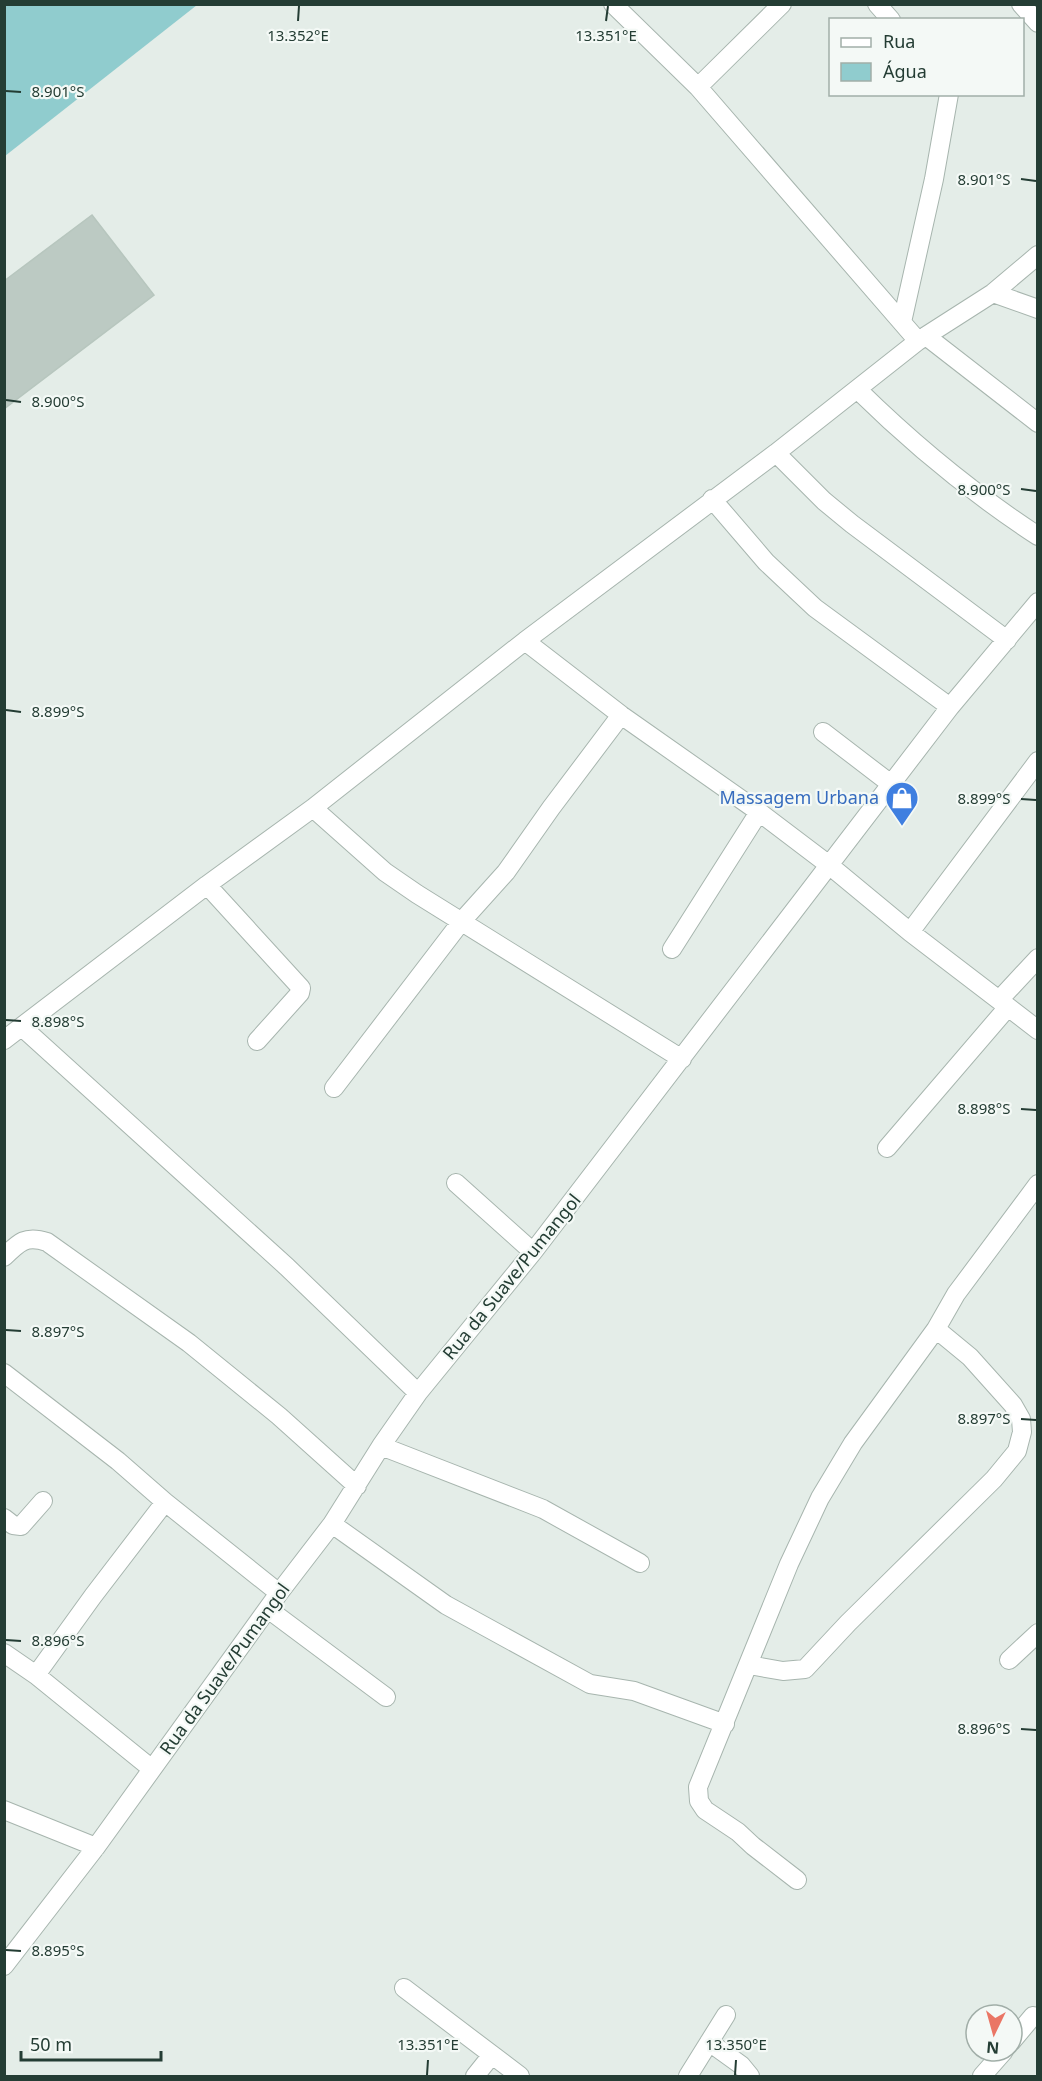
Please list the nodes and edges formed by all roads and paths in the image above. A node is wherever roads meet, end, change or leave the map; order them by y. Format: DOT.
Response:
graph roads {
  1 [pos="613,4"];
  2 [pos="782,4"];
  3 [pos="877,4"];
  4 [pos="1021,4"];
  5 [pos="889,18"];
  6 [pos="1038,23"];
  7 [pos="698,87"];
  8 [pos="949,96"];
  9 [pos="1038,255"];
  10 [pos="993,292"];
  11 [pos="1038,309"];
  12 [pos="902,322"];
  13 [pos="922,339"];
  14 [pos="858,390"];
  15 [pos="1038,423"];
  16 [pos="776,453"];
  17 [pos="712,499"];
  18 [pos="1038,536"];
  19 [pos="1038,602"];
  20 [pos="1007,639"];
  21 [pos="525,641"];
  22 [pos="950,707"];
  23 [pos="621,715"];
  24 [pos="823,732"];
  25 [pos="1038,761"];
  26 [pos="891,784"];
  27 [pos="313,808"];
  28 [pos="759,812"];
  29 [pos="829,865"];
  30 [pos="207,885"];
  31 [pos="461,922"];
  32 [pos="909,933"];
  33 [pos="672,949"];
  34 [pos="1038,958"];
  35 [pos="1004,1004"];
  36 [pos="22,1027"];
  37 [pos="1038,1030"];
  38 [pos="4,1040"];
  39 [pos="257,1041"];
  40 [pos="682,1059"];
  41 [pos="334,1088"];
  42 [pos="887,1148"];
  43 [pos="456,1183"];
  44 [pos="1038,1184"];
  45 [pos="533,1252"];
  46 [pos="4,1257"];
  47 [pos="936,1329"];
  48 [pos="4,1373"];
  49 [pos="418,1393"];
  50 [pos="381,1446"];
  51 [pos="357,1486"];
  52 [pos="43,1501"];
  53 [pos="165,1502"];
  54 [pos="4,1518"];
  55 [pos="332,1524"];
  56 [pos="640,1563"];
  57 [pos="279,1593"];
  58 [pos="268,1609"];
  59 [pos="1038,1633"];
  60 [pos="6,1658"];
  61 [pos="1009,1660"];
  62 [pos="749,1665"];
  63 [pos="36,1675"];
  64 [pos="386,1697"];
  65 [pos="725,1724"];
  66 [pos="152,1769"];
  67 [pos="4,1810"];
  68 [pos="96,1846"];
  69 [pos="797,1880"];
  70 [pos="4,1966"];
  71 [pos="404,1988"];
  72 [pos="726,2015"];
  73 [pos="1033,2016"];
  74 [pos="1024,2027"];
  75 [pos="709,2042"];
  76 [pos="491,2056"];
  77 [pos="993,2063"];
  78 [pos="475,2076"];
  79 [pos="520,2076"];
  80 [pos="688,2076"];
  81 [pos="750,2076"];
  82 [pos="982,2076"];
  1 -- 7 [label="street"];
  2 -- 7 [label="street"];
  3 -- 5 [label="street"];
  4 -- 6 [label="street"];
  7 -- 12 [label="street"];
  8 -- 12 [label="street"];
  9 -- 10 [label="street"];
  10 -- 11 [label="street"];
  10 -- 13 [label="street"];
  12 -- 13 [label="street"];
  13 -- 14 [label="street"];
  13 -- 15 [label="street"];
  14 -- 16 [label="street"];
  14 -- 18 [label="street"];
  16 -- 17 [label="street"];
  16 -- 20 [label="street"];
  17 -- 21 [label="street"];
  17 -- 22 [label="street"];
  19 -- 20 [label="street, Rua da Suave/Pumangol"];
  20 -- 22 [label="street, Rua da Suave/Pumangol"];
  21 -- 23 [label="street"];
  21 -- 27 [label="street"];
  22 -- 26 [label="street, Rua da Suave/Pumangol"];
  23 -- 28 [label="street"];
  23 -- 31 [label="street"];
  24 -- 26 [label="street"];
  25 -- 32 [label="street"];
  26 -- 29 [label="street, Rua da Suave/Pumangol"];
  27 -- 30 [label="street"];
  27 -- 31 [label="street"];
  28 -- 29 [label="street"];
  28 -- 33 [label="street"];
  29 -- 32 [label="street"];
  29 -- 40 [label="street, Rua da Suave/Pumangol"];
  30 -- 36 [label="street"];
  30 -- 39 [label="street"];
  31 -- 40 [label="street"];
  31 -- 41 [label="street"];
  32 -- 35 [label="street"];
  34 -- 35 [label="street"];
  35 -- 37 [label="street"];
  35 -- 42 [label="street"];
  36 -- 38 [label="street"];
  36 -- 49 [label="street"];
  40 -- 45 [label="street, Rua da Suave/Pumangol"];
  43 -- 45 [label="street"];
  44 -- 47 [label="street"];
  45 -- 49 [label="street, Rua da Suave/Pumangol"];
  46 -- 51 [label="street"];
  47 -- 62 [label="street"];
  47 -- 62 [label="street"];
  48 -- 53 [label="street"];
  49 -- 50 [label="street, Rua da Suave/Pumangol"];
  50 -- 51 [label="street, Rua da Suave/Pumangol"];
  50 -- 56 [label="street"];
  51 -- 55 [label="street, Rua da Suave/Pumangol"];
  52 -- 54 [label="street"];
  53 -- 57 [label="street"];
  53 -- 63 [label="street"];
  55 -- 57 [label="street, Rua da Suave/Pumangol"];
  55 -- 65 [label="street"];
  57 -- 58 [label="street, Rua da Suave/Pumangol"];
  58 -- 64 [label="street"];
  58 -- 66 [label="street, Rua da Suave/Pumangol"];
  59 -- 61 [label="street"];
  60 -- 63 [label="street"];
  62 -- 65 [label="street"];
  63 -- 66 [label="street"];
  65 -- 69 [label="street"];
  66 -- 68 [label="street, Rua da Suave/Pumangol"];
  67 -- 68 [label="street"];
  68 -- 70 [label="street, Rua da Suave/Pumangol"];
  71 -- 76 [label="street"];
  72 -- 75 [label="street"];
  73 -- 74 [label="street"];
  75 -- 80 [label="street"];
  75 -- 81 [label="street"];
  76 -- 78 [label="street"];
  76 -- 79 [label="street"];
  77 -- 82 [label="street"];
}
